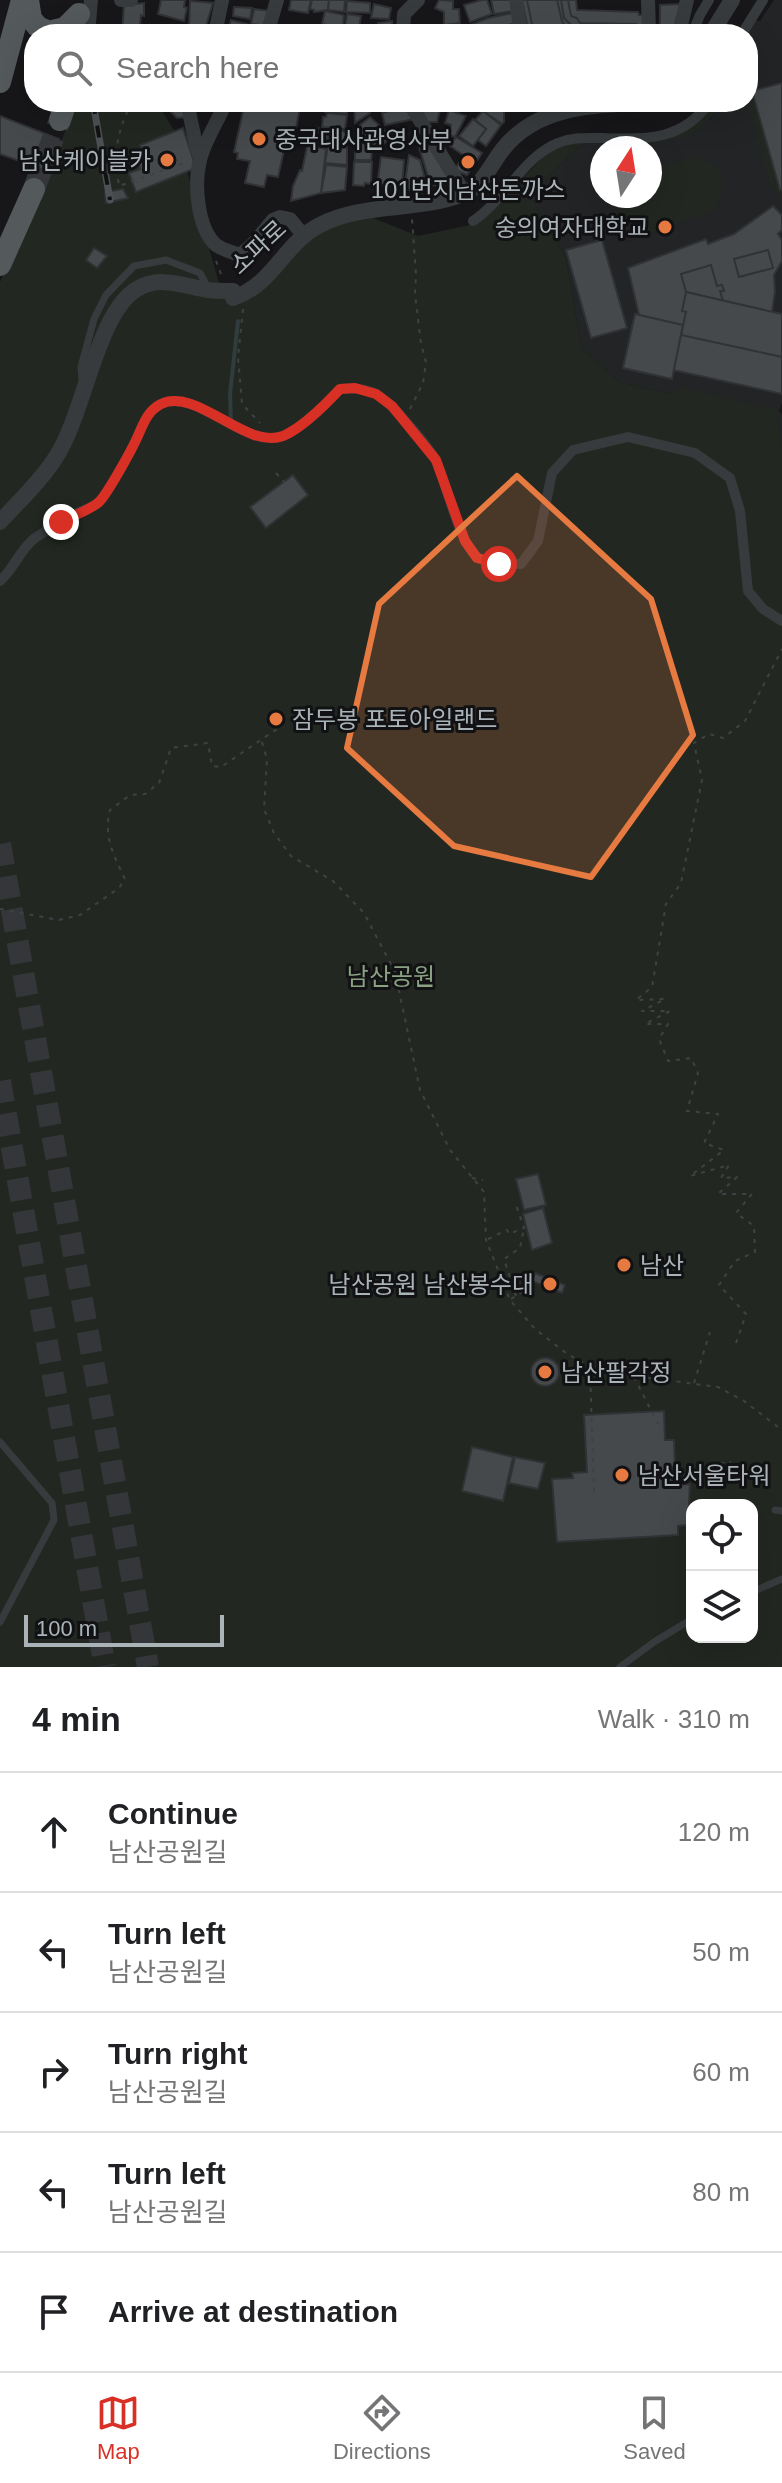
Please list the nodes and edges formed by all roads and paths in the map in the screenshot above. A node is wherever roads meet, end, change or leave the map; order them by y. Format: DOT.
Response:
graph roads {
  1 [pos="25,0"];
  2 [pos="121,0"];
  3 [pos="131,0"];
  4 [pos="222,0"];
  5 [pos="277,0"];
  6 [pos="418,0"];
  7 [pos="516,0"];
  8 [pos="648,0"];
  9 [pos="687,0"];
  10 [pos="709,0"];
  11 [pos="732,0"];
  12 [pos="763,0"];
  13 [pos="35,24"];
  14 [pos="217,24"];
  15 [pos="270,24"];
  16 [pos="404,24"];
  17 [pos="520,24"];
  18 [pos="649,24"];
  19 [pos="681,24"];
  20 [pos="696,24"];
  21 [pos="717,24"];
  22 [pos="748,24"];
  23 [pos="0,82"];
  24 [pos="127,112"];
  25 [pos="189,112"];
  26 [pos="221,112"];
  27 [pos="415,112"];
  28 [pos="541,112"];
  29 [pos="702,112"];
  30 [pos="200,157"];
  31 [pos="34,189"];
  32 [pos="465,194"];
  33 [pos="410,207"];
  34 [pos="473,221"];
  35 [pos="304,236"];
  36 [pos="214,243"];
  37 [pos="0,265"];
  38 [pos="239,293"];
  39 [pos="404,421"];
  40 [pos="282,436"];
  41 [pos="276,473"];
  42 [pos="284,482"];
  43 [pos="0,522"];
  44 [pos="0,581"];
  45 [pos="782,621"];
  46 [pos="782,649"];
  47 [pos="276,720"];
  48 [pos="262,742"];
  49 [pos="0,909"];
  50 [pos="471,1178"];
  51 [pos="483,1180"];
  52 [pos="516,1205"];
  53 [pos="524,1228"];
  54 [pos="486,1240"];
  55 [pos="536,1283"];
  56 [pos="516,1296"];
  57 [pos="510,1300"];
  58 [pos="710,1332"];
  59 [pos="736,1343"];
  60 [pos="590,1367"];
  61 [pos="634,1376"];
  62 [pos="693,1384"];
  63 [pos="658,1424"];
  64 [pos="782,1430"];
  65 [pos="0,1442"];
  66 [pos="731,1462"];
  67 [pos="683,1476"];
  68 [pos="594,1493"];
  69 [pos="782,1579"];
  70 [pos="758,1589"];
  71 [pos="0,1622"];
  72 [pos="686,1623"];
  73 [pos="620,1667"];
  1 -- 13 [label="main road"];
  1 -- 23 [label="main road"];
  2 -- 3 [label="street"];
  4 -- 14 [label="street"];
  5 -- 15 [label="street"];
  6 -- 16 [label="street"];
  7 -- 17 [label="street"];
  8 -- 18 [label="street"];
  9 -- 19 [label="street"];
  10 -- 20 [label="street"];
  11 -- 21 [label="street"];
  12 -- 22 [label="street"];
  24 -- 30 [label="path"];
  25 -- 30 [label="street"];
  26 -- 30 [label="street"];
  27 -- 32 [label="street"];
  28 -- 32 [label="street"];
  29 -- 34 [label="street"];
  30 -- 36 [label="street"];
  31 -- 37 [label="main road"];
  32 -- 33 [label="street, 소파로"];
  33 -- 35 [label="street, 소파로"];
  33 -- 39 [label="path"];
  35 -- 36 [label="street"];
  35 -- 38 [label="street, 소파로"];
  36 -- 38 [label="path"];
  38 -- 40 [label="path"];
  38 -- 43 [label="street, 소파로"];
  39 -- 40 [label="street"];
  39 -- 45 [label="street"];
  40 -- 44 [label="street"];
  41 -- 42 [label="path"];
  46 -- 59 [label="path"];
  47 -- 48 [label="path"];
  48 -- 49 [label="path"];
  48 -- 50 [label="path"];
  50 -- 51 [label="path"];
  50 -- 54 [label="path"];
  52 -- 53 [label="path"];
  53 -- 54 [label="path"];
  53 -- 56 [label="path"];
  54 -- 57 [label="path"];
  55 -- 56 [label="path"];
  56 -- 57 [label="path"];
  57 -- 60 [label="path"];
  58 -- 62 [label="path"];
  60 -- 61 [label="path"];
  60 -- 68 [label="path"];
  61 -- 62 [label="path"];
  61 -- 63 [label="path"];
  62 -- 64 [label="path"];
  65 -- 71 [label="lane"];
  66 -- 67 [label="path"];
  69 -- 70 [label="lane"];
  72 -- 73 [label="lane"];
}
